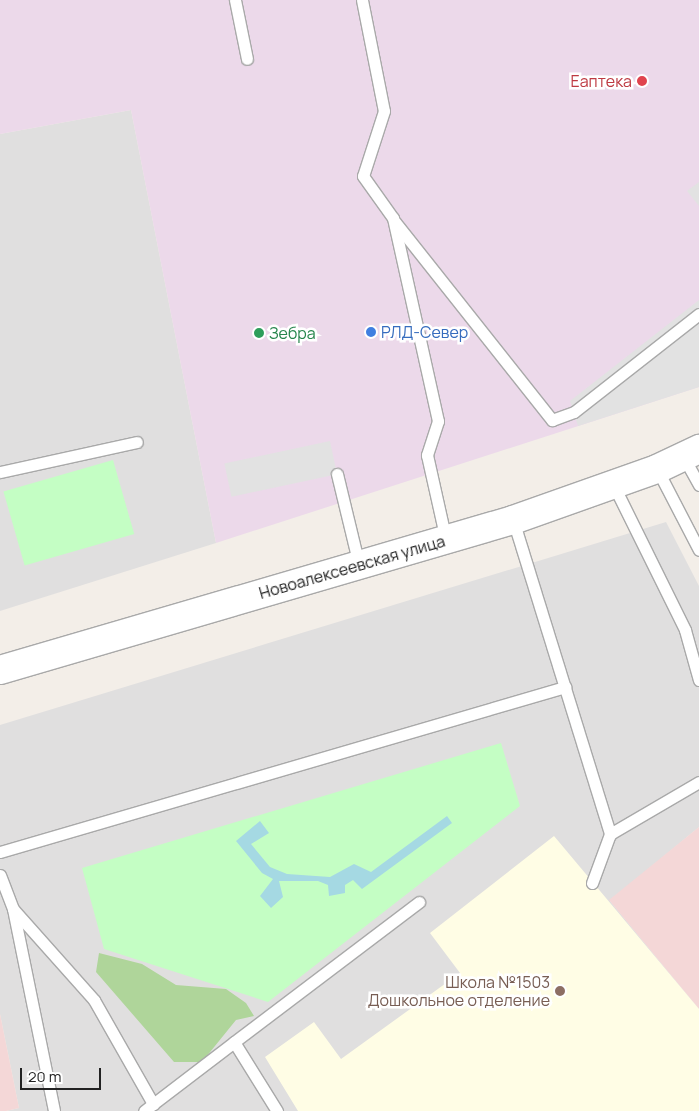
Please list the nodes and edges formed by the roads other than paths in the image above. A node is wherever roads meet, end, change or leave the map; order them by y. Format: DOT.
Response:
graph roads {
  1 [pos="234,0"];
  2 [pos="362,0"];
  3 [pos="247,59"];
  4 [pos="393,218"];
  5 [pos="699,314"];
  6 [pos="137,442"];
  7 [pos="691,452"];
  8 [pos="657,469"];
  9 [pos="0,472"];
  10 [pos="337,474"];
  11 [pos="613,484"];
  12 [pos="699,485"];
  13 [pos="513,520"];
  14 [pos="446,540"];
  15 [pos="699,550"];
  16 [pos="359,565"];
  17 [pos="0,670"];
  18 [pos="699,680"];
  19 [pos="565,687"];
  20 [pos="699,782"];
  21 [pos="610,834"];
  22 [pos="0,852"];
  23 [pos="0,875"];
  24 [pos="592,883"];
  25 [pos="419,902"];
  26 [pos="14,909"];
  27 [pos="234,1042"];
  28 [pos="148,1108"];
  29 [pos="54,1111"];
  30 [pos="277,1111"];
  1 -- 3 [label="lane"];
  2 -- 4 [label="lane"];
  4 -- 5 [label="lane"];
  4 -- 14 [label="lane"];
  6 -- 9 [label="lane"];
  7 -- 8 [label="street, Новоалексеевская улица"];
  7 -- 12 [label="lane"];
  8 -- 11 [label="street, Новоалексеевская улица"];
  8 -- 15 [label="lane"];
  10 -- 16 [label="lane"];
  11 -- 13 [label="street, Новоалексеевская улица"];
  11 -- 18 [label="lane"];
  13 -- 14 [label="street, Новоалексеевская улица"];
  13 -- 19 [label="lane"];
  14 -- 16 [label="street, Новоалексеевская улица"];
  16 -- 17 [label="street, Новоалексеевская улица"];
  19 -- 21 [label="lane"];
  19 -- 22 [label="lane"];
  20 -- 21 [label="lane"];
  21 -- 24 [label="lane"];
  23 -- 26 [label="lane"];
  25 -- 27 [label="lane"];
  26 -- 28 [label="lane"];
  26 -- 29 [label="lane"];
  27 -- 28 [label="lane"];
  27 -- 30 [label="lane"];
}
